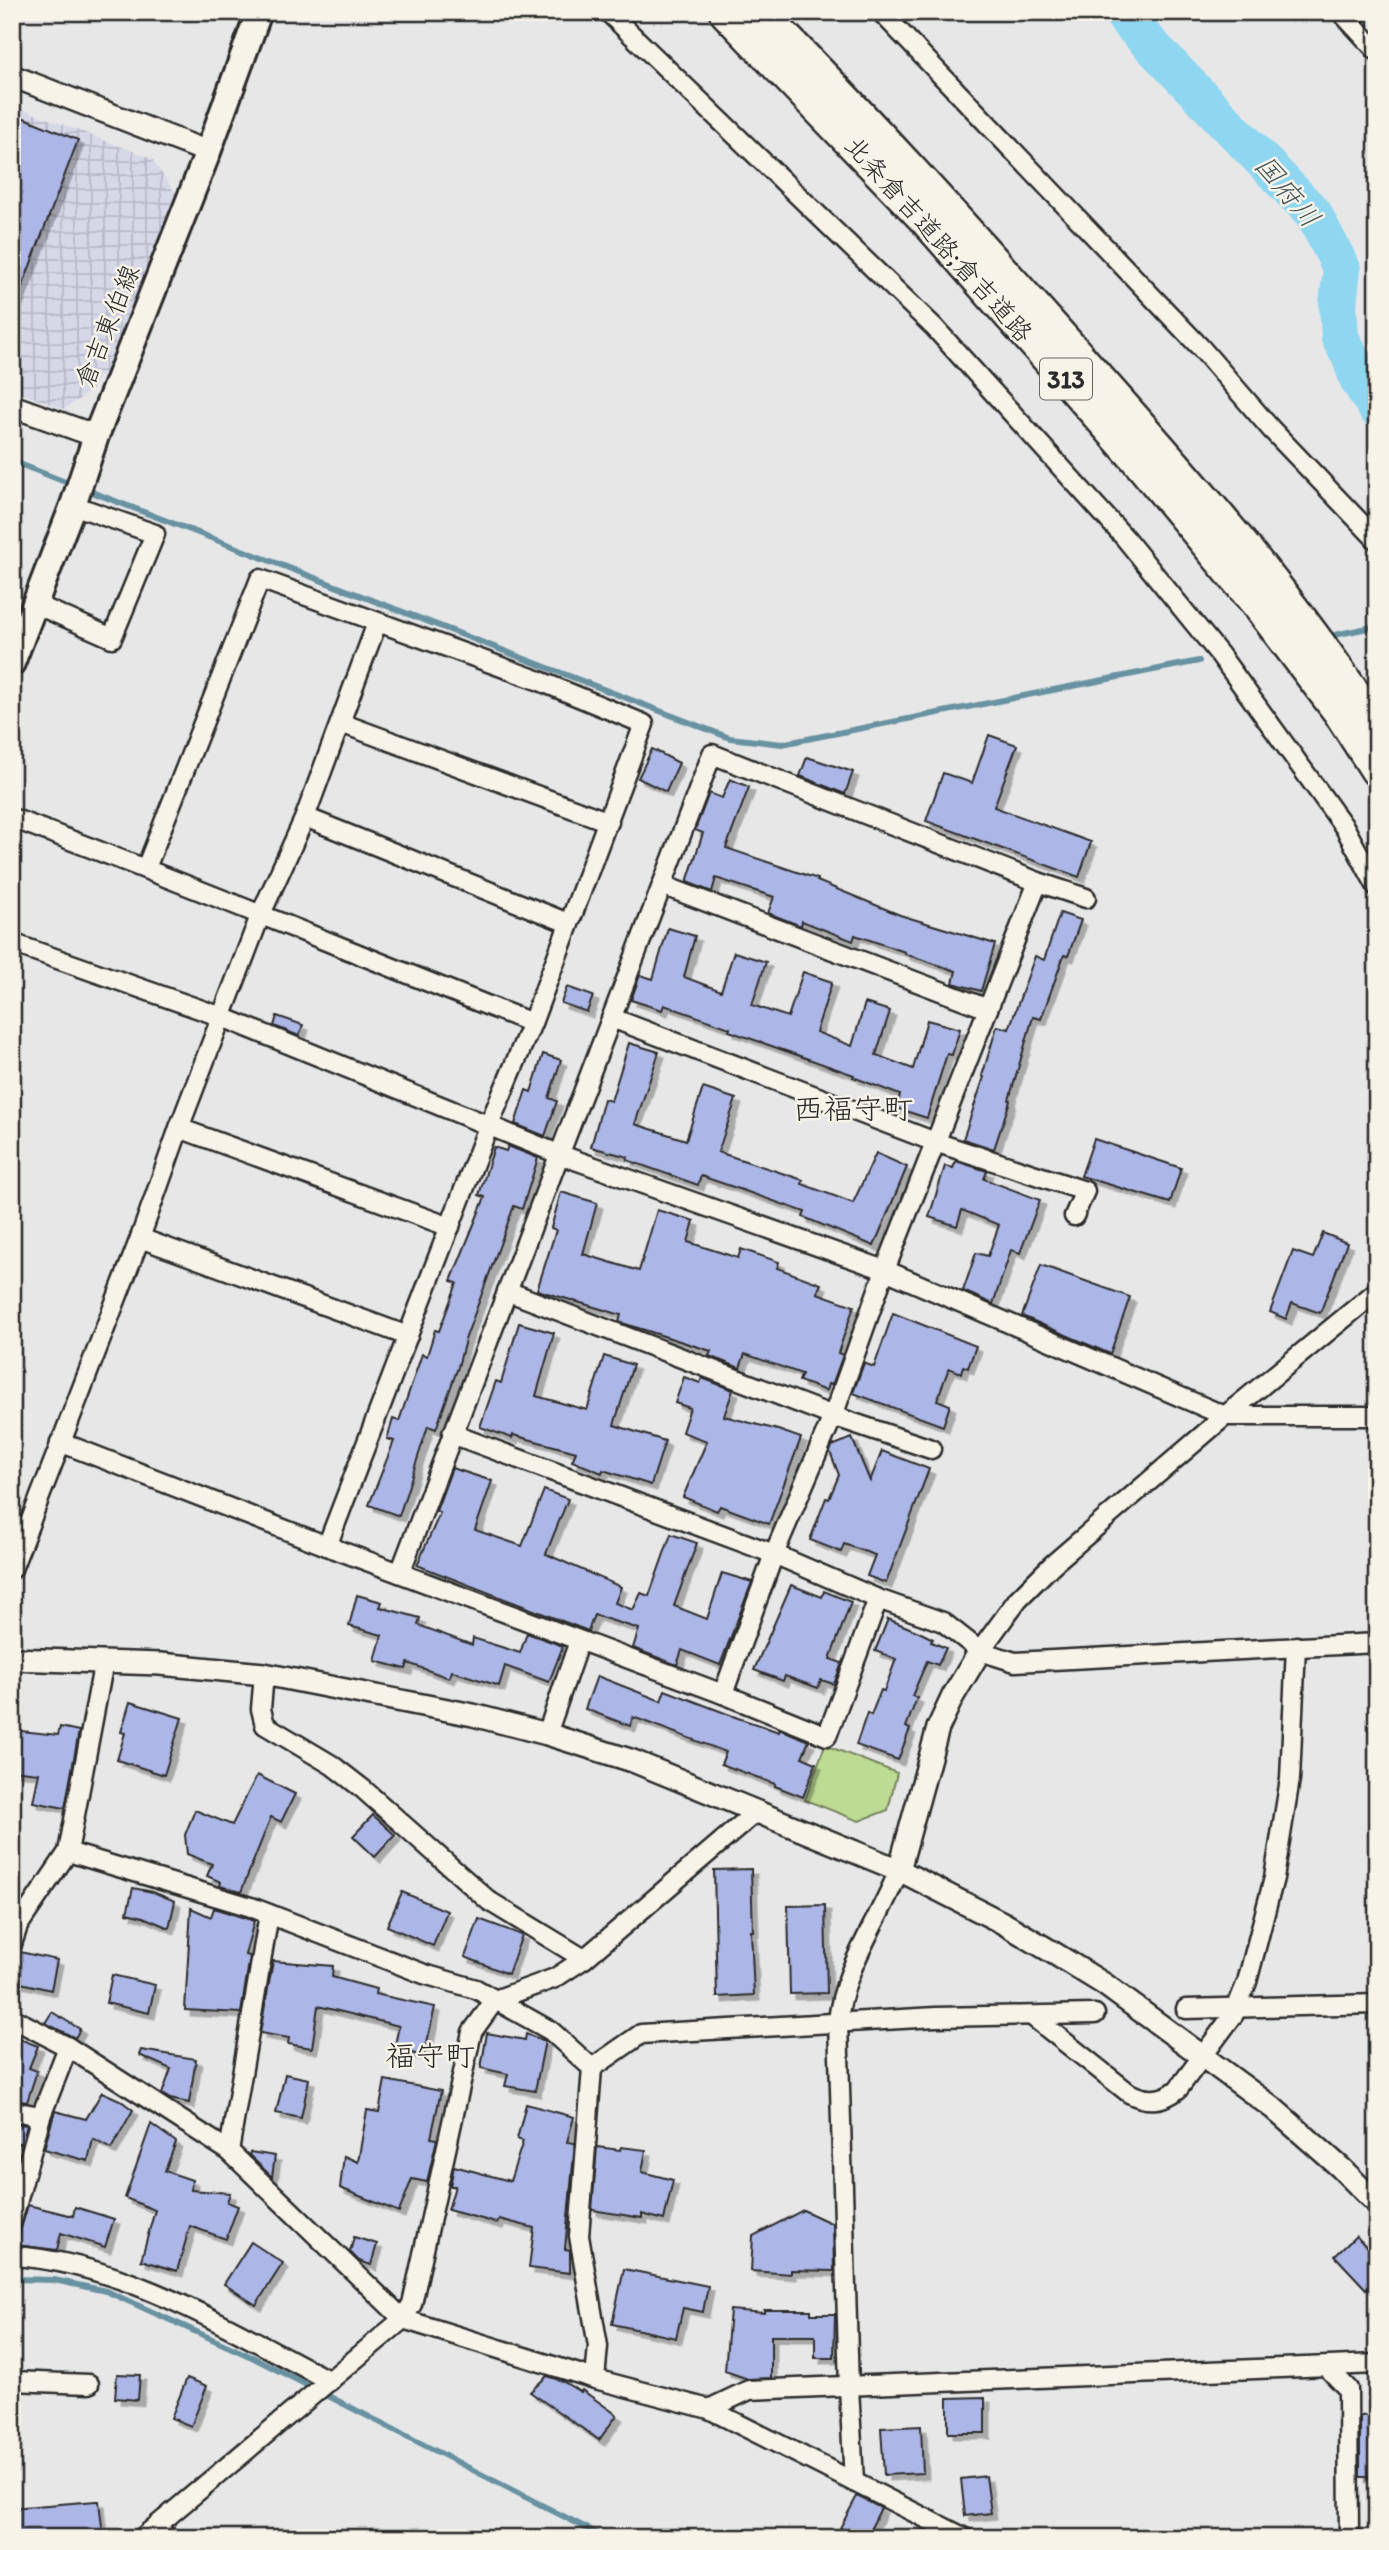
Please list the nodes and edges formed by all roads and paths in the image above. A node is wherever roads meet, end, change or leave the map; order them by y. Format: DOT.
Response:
graph roads {
  1 [pos="259,12"];
  2 [pos="608,12"];
  3 [pos="726,12"];
  4 [pos="759,12"];
  5 [pos="881,12"];
  6 [pos="1341,12"];
  7 [pos="1377,51"];
  8 [pos="12,76"];
  9 [pos="208,152"];
  10 [pos="12,406"];
  11 [pos="96,436"];
  12 [pos="73,505"];
  13 [pos="1377,540"];
  14 [pos="35,604"];
  15 [pos="377,623"];
  16 [pos="12,663"];
  17 [pos="341,723"];
  18 [pos="1377,729"];
  19 [pos="1377,770"];
  20 [pos="305,817"];
  21 [pos="12,818"];
  22 [pos="609,822"];
  23 [pos="146,868"];
  24 [pos="1038,882"];
  25 [pos="662,885"];
  26 [pos="1377,887"];
  27 [pos="1086,898"];
  28 [pos="260,916"];
  29 [pos="568,923"];
  30 [pos="12,943"];
  31 [pos="988,1009"];
  32 [pos="222,1017"];
  33 [pos="612,1018"];
  34 [pos="532,1023"];
  35 [pos="488,1127"];
  36 [pos="178,1128"];
  37 [pos="935,1142"];
  38 [pos="561,1155"];
  39 [pos="1074,1216"];
  40 [pos="450,1227"];
  41 [pos="141,1238"];
  42 [pos="885,1270"];
  43 [pos="507,1291"];
  44 [pos="1377,1291"];
  45 [pos="408,1336"];
  46 [pos="833,1416"];
  47 [pos="1225,1416"];
  48 [pos="1377,1416"];
  49 [pos="452,1434"];
  50 [pos="60,1442"];
  51 [pos="931,1449"];
  52 [pos="327,1546"];
  53 [pos="774,1554"];
  54 [pos="12,1569"];
  55 [pos="400,1573"];
  56 [pos="878,1599"];
  57 [pos="579,1641"];
  58 [pos="1377,1643"];
  59 [pos="1296,1646"];
  60 [pos="980,1651"];
  61 [pos="12,1659"];
  62 [pos="104,1661"];
  63 [pos="264,1674"];
  64 [pos="723,1694"];
  65 [pos="547,1734"];
  66 [pos="756,1812"];
  67 [pos="68,1852"];
  68 [pos="899,1870"];
  69 [pos="269,1914"];
  70 [pos="12,1944"];
  71 [pos="584,1959"];
  72 [pos="495,2000"];
  73 [pos="1377,2004"];
  74 [pos="1237,2008"];
  75 [pos="1186,2009"];
  76 [pos="1095,2014"];
  77 [pos="1032,2016"];
  78 [pos="12,2018"];
  79 [pos="838,2022"];
  80 [pos="68,2047"];
  81 [pos="1202,2056"];
  82 [pos="592,2068"];
  83 [pos="12,2111"];
  84 [pos="41,2116"];
  85 [pos="229,2151"];
  86 [pos="1377,2204"];
  87 [pos="12,2221"];
  88 [pos="12,2256"];
  89 [pos="403,2319"];
  90 [pos="1377,2364"];
  91 [pos="1327,2367"];
  92 [pos="595,2379"];
  93 [pos="12,2381"];
  94 [pos="330,2381"];
  95 [pos="89,2385"];
  96 [pos="849,2387"];
  97 [pos="709,2409"];
  98 [pos="854,2482"];
  99 [pos="148,2533"];
  100 [pos="170,2538"];
  101 [pos="965,2538"];
  102 [pos="1349,2538"];
  1 -- 9 [label="main road, 倉吉東伯線"];
  2 -- 26 [label="street"];
  3 -- 19 [label="highway, 北条倉吉道路;倉吉道路 / 313"];
  4 -- 18 [label="highway, 北条倉吉道路;倉吉道路 / 313"];
  5 -- 13 [label="street"];
  6 -- 7 [label="street"];
  8 -- 9 [label="street"];
  9 -- 11 [label="main road, 倉吉東伯線"];
  10 -- 11 [label="street"];
  11 -- 12 [label="main road, 倉吉東伯線"];
  12 -- 14 [label="main road, 倉吉東伯線"];
  12 -- 14 [label="street"];
  14 -- 16 [label="main road, 倉吉東伯線"];
  15 -- 17 [label="street"];
  15 -- 22 [label="street"];
  15 -- 23 [label="street"];
  17 -- 20 [label="street"];
  17 -- 22 [label="street"];
  20 -- 28 [label="street"];
  20 -- 29 [label="street"];
  21 -- 23 [label="street"];
  22 -- 29 [label="street"];
  23 -- 28 [label="street"];
  24 -- 25 [label="street"];
  24 -- 27 [label="street"];
  24 -- 31 [label="street"];
  25 -- 31 [label="street"];
  25 -- 33 [label="street"];
  28 -- 32 [label="street"];
  28 -- 34 [label="street"];
  29 -- 34 [label="street"];
  30 -- 32 [label="street"];
  31 -- 37 [label="street"];
  32 -- 35 [label="street"];
  32 -- 36 [label="street"];
  33 -- 37 [label="street"];
  33 -- 38 [label="street"];
  34 -- 35 [label="street"];
  35 -- 38 [label="street"];
  35 -- 40 [label="street"];
  36 -- 40 [label="street"];
  36 -- 41 [label="street"];
  37 -- 39 [label="street"];
  37 -- 42 [label="street"];
  38 -- 42 [label="street"];
  38 -- 43 [label="street"];
  40 -- 45 [label="street"];
  41 -- 45 [label="street"];
  41 -- 50 [label="street"];
  42 -- 46 [label="street"];
  42 -- 47 [label="street"];
  43 -- 46 [label="street"];
  43 -- 49 [label="street"];
  44 -- 47 [label="street"];
  45 -- 52 [label="street"];
  46 -- 51 [label="street"];
  46 -- 53 [label="street"];
  47 -- 48 [label="street"];
  47 -- 60 [label="street"];
  49 -- 53 [label="street"];
  49 -- 55 [label="street"];
  50 -- 52 [label="street"];
  50 -- 54 [label="street"];
  52 -- 55 [label="street"];
  53 -- 56 [label="street"];
  53 -- 64 [label="street"];
  55 -- 57 [label="street"];
  56 -- 60 [label="street"];
  56 -- 64 [label="street"];
  57 -- 64 [label="street"];
  57 -- 65 [label="street"];
  58 -- 59 [label="street"];
  59 -- 60 [label="street"];
  59 -- 74 [label="street"];
  60 -- 68 [label="street"];
  61 -- 62 [label="street"];
  62 -- 63 [label="street"];
  62 -- 67 [label="street"];
  63 -- 65 [label="street"];
  63 -- 71 [label="street"];
  65 -- 66 [label="street"];
  66 -- 68 [label="street"];
  66 -- 71 [label="street"];
  67 -- 69 [label="street"];
  67 -- 70 [label="street"];
  68 -- 79 [label="street"];
  68 -- 81 [label="street"];
  69 -- 72 [label="street"];
  69 -- 85 [label="street"];
  71 -- 72 [label="street"];
  72 -- 82 [label="street"];
  72 -- 89 [label="street"];
  73 -- 74 [label="street"];
  74 -- 75 [label="street"];
  74 -- 81 [label="street"];
  76 -- 77 [label="street"];
  77 -- 79 [label="street"];
  77 -- 81 [label="street"];
  78 -- 80 [label="street"];
  79 -- 82 [label="street"];
  79 -- 96 [label="street"];
  80 -- 84 [label="street"];
  80 -- 85 [label="street"];
  81 -- 86 [label="street"];
  82 -- 92 [label="street"];
  83 -- 84 [label="street"];
  84 -- 87 [label="street"];
  85 -- 89 [label="street"];
  88 -- 94 [label="street"];
  89 -- 92 [label="street"];
  89 -- 94 [label="street"];
  90 -- 91 [label="street"];
  91 -- 96 [label="street"];
  91 -- 102 [label="street"];
  92 -- 97 [label="street"];
  93 -- 95 [label="street"];
  94 -- 99 [label="street"];
  96 -- 97 [label="street"];
  96 -- 98 [label="street"];
  97 -- 98 [label="street"];
  98 -- 101 [label="street"];
  99 -- 100 [label="street"];
}
